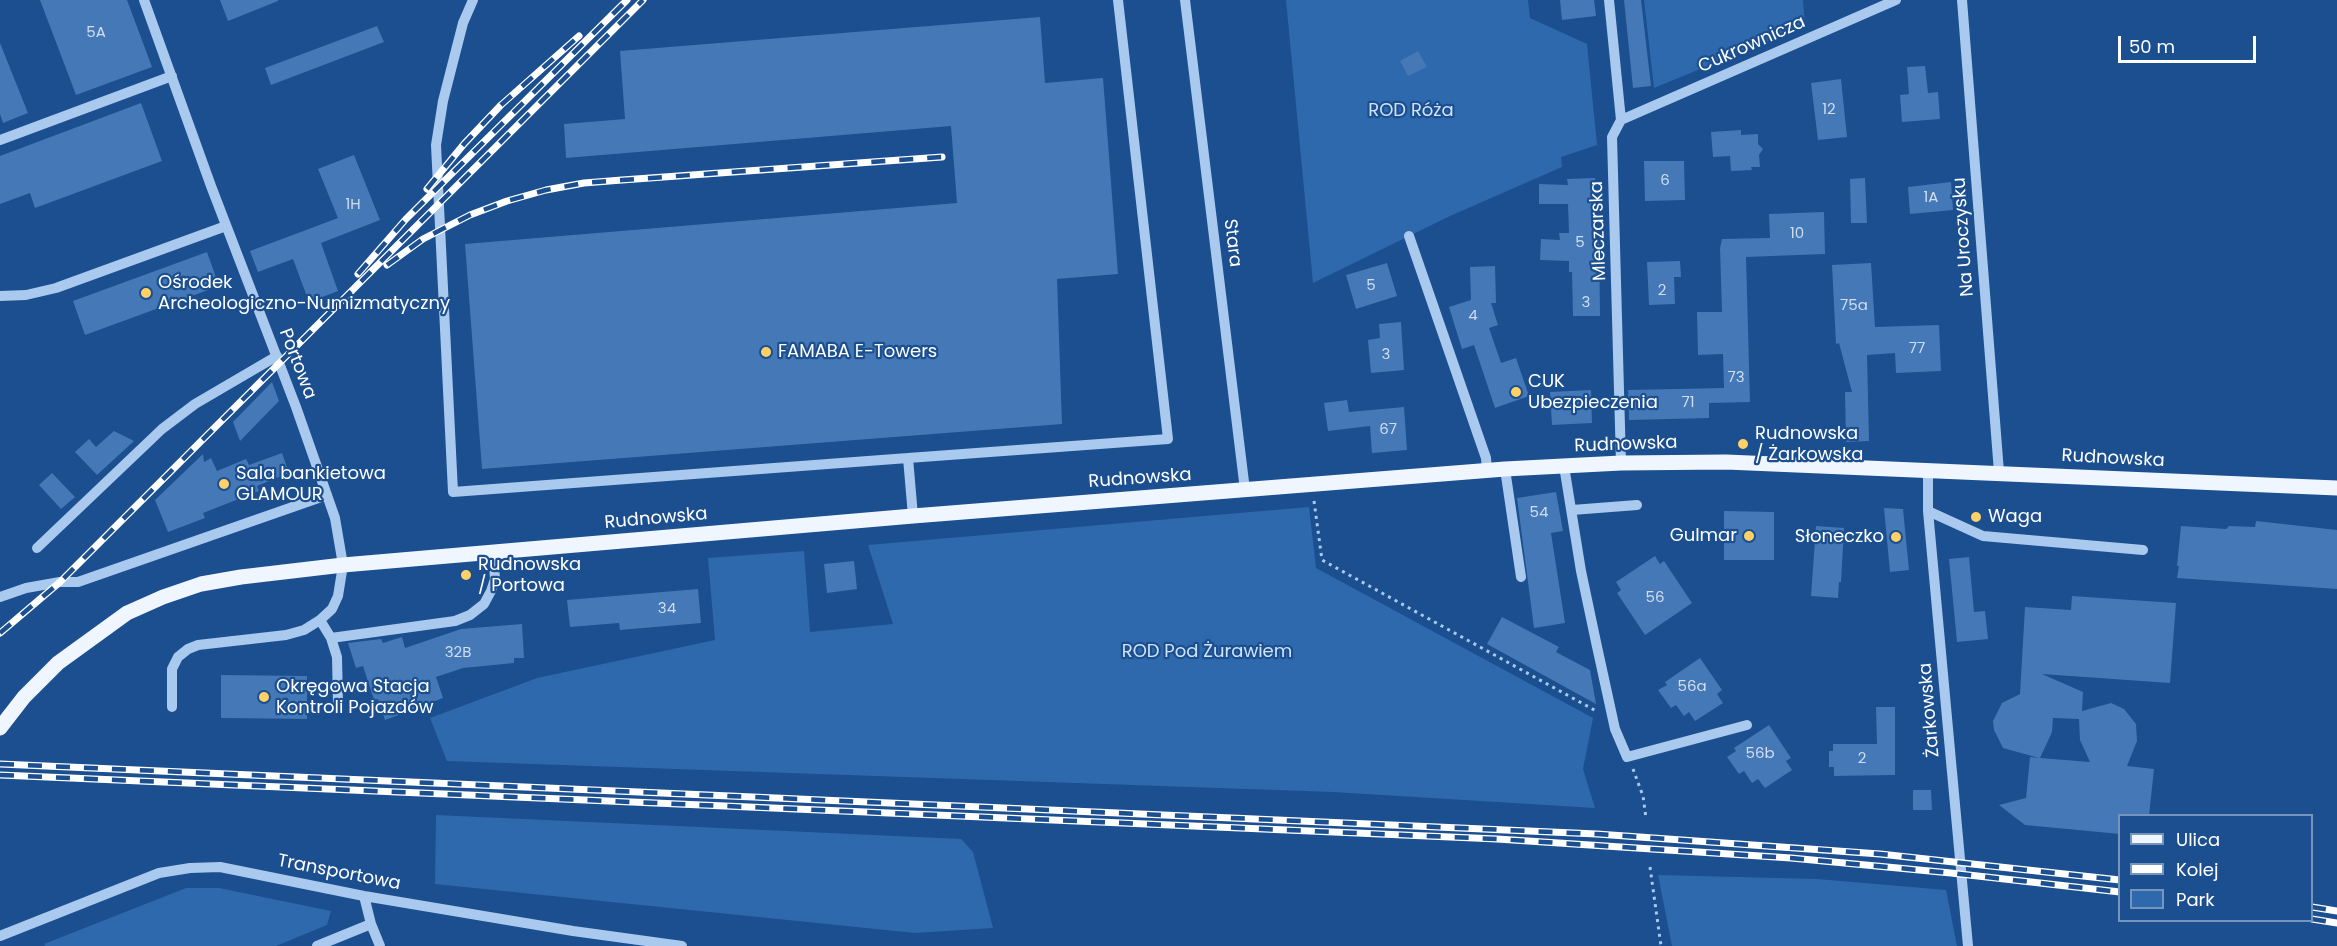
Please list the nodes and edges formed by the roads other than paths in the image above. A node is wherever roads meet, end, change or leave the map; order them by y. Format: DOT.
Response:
graph roads {
  1 [pos="144,0"];
  2 [pos="473,0"];
  3 [pos="1118,0"];
  4 [pos="1185,0"];
  5 [pos="1609,0"];
  6 [pos="1896,0"];
  7 [pos="1962,0"];
  8 [pos="172,76"];
  9 [pos="1621,120"];
  10 [pos="0,140"];
  11 [pos="226,226"];
  12 [pos="1409,236"];
  13 [pos="0,296"];
  14 [pos="277,356"];
  15 [pos="908,458"];
  16 [pos="1621,463"];
  17 [pos="1564,466"];
  18 [pos="1505,469"];
  19 [pos="1487,471"];
  20 [pos="1928,471"];
  21 [pos="1999,472"];
  22 [pos="2337,488"];
  23 [pos="1245,490"];
  24 [pos="327,495"];
  25 [pos="1637,505"];
  26 [pos="1572,510"];
  27 [pos="1928,511"];
  28 [pos="913,516"];
  29 [pos="37,548"];
  30 [pos="2143,550"];
  31 [pos="493,552"];
  32 [pos="343,566"];
  33 [pos="1521,577"];
  34 [pos="0,597"];
  35 [pos="320,620"];
  36 [pos="331,638"];
  37 [pos="338,704"];
  38 [pos="172,706"];
  39 [pos="1748,724"];
  40 [pos="1,726"];
  41 [pos="364,896"];
  42 [pos="371,924"];
  43 [pos="0,936"];
  44 [pos="317,946"];
  45 [pos="380,946"];
  46 [pos="682,946"];
  47 [pos="1968,946"];
  1 -- 8 [label="street, Portowa"];
  2 -- 15 [label="street"];
  3 -- 15 [label="street"];
  4 -- 23 [label="street, Stara"];
  5 -- 9 [label="street, Mleczarska"];
  6 -- 9 [label="street, Cukrownicza"];
  7 -- 21 [label="street, Na Uroczysku"];
  8 -- 10 [label="street"];
  8 -- 11 [label="street, Portowa"];
  9 -- 16 [label="street, Mleczarska"];
  11 -- 13 [label="street"];
  11 -- 14 [label="street, Portowa"];
  12 -- 19 [label="street"];
  14 -- 24 [label="street, Portowa"];
  14 -- 29 [label="street"];
  15 -- 28 [label="street"];
  16 -- 17 [label="main road, Rudnowska"];
  16 -- 20 [label="main road, Rudnowska"];
  17 -- 18 [label="main road, Rudnowska"];
  17 -- 26 [label="street"];
  18 -- 19 [label="main road, Rudnowska"];
  18 -- 33 [label="street"];
  19 -- 23 [label="main road, Rudnowska"];
  20 -- 21 [label="main road, Rudnowska"];
  20 -- 27 [label="street, Żarkowska"];
  21 -- 22 [label="main road, Rudnowska"];
  23 -- 28 [label="main road, Rudnowska"];
  24 -- 32 [label="street, Portowa"];
  24 -- 34 [label="street"];
  25 -- 26 [label="street"];
  26 -- 39 [label="street"];
  27 -- 30 [label="street"];
  27 -- 47 [label="street, Żarkowska"];
  28 -- 31 [label="main road, Rudnowska"];
  31 -- 32 [label="main road, Rudnowska"];
  31 -- 36 [label="street"];
  32 -- 35 [label="street, Portowa"];
  32 -- 40 [label="main road, Rudnowska"];
  35 -- 36 [label="street"];
  35 -- 38 [label="street"];
  36 -- 37 [label="street"];
  41 -- 42 [label="street"];
  41 -- 43 [label="street, Transportowa"];
  41 -- 46 [label="street, Transportowa"];
  42 -- 44 [label="street"];
  42 -- 45 [label="street"];
}
